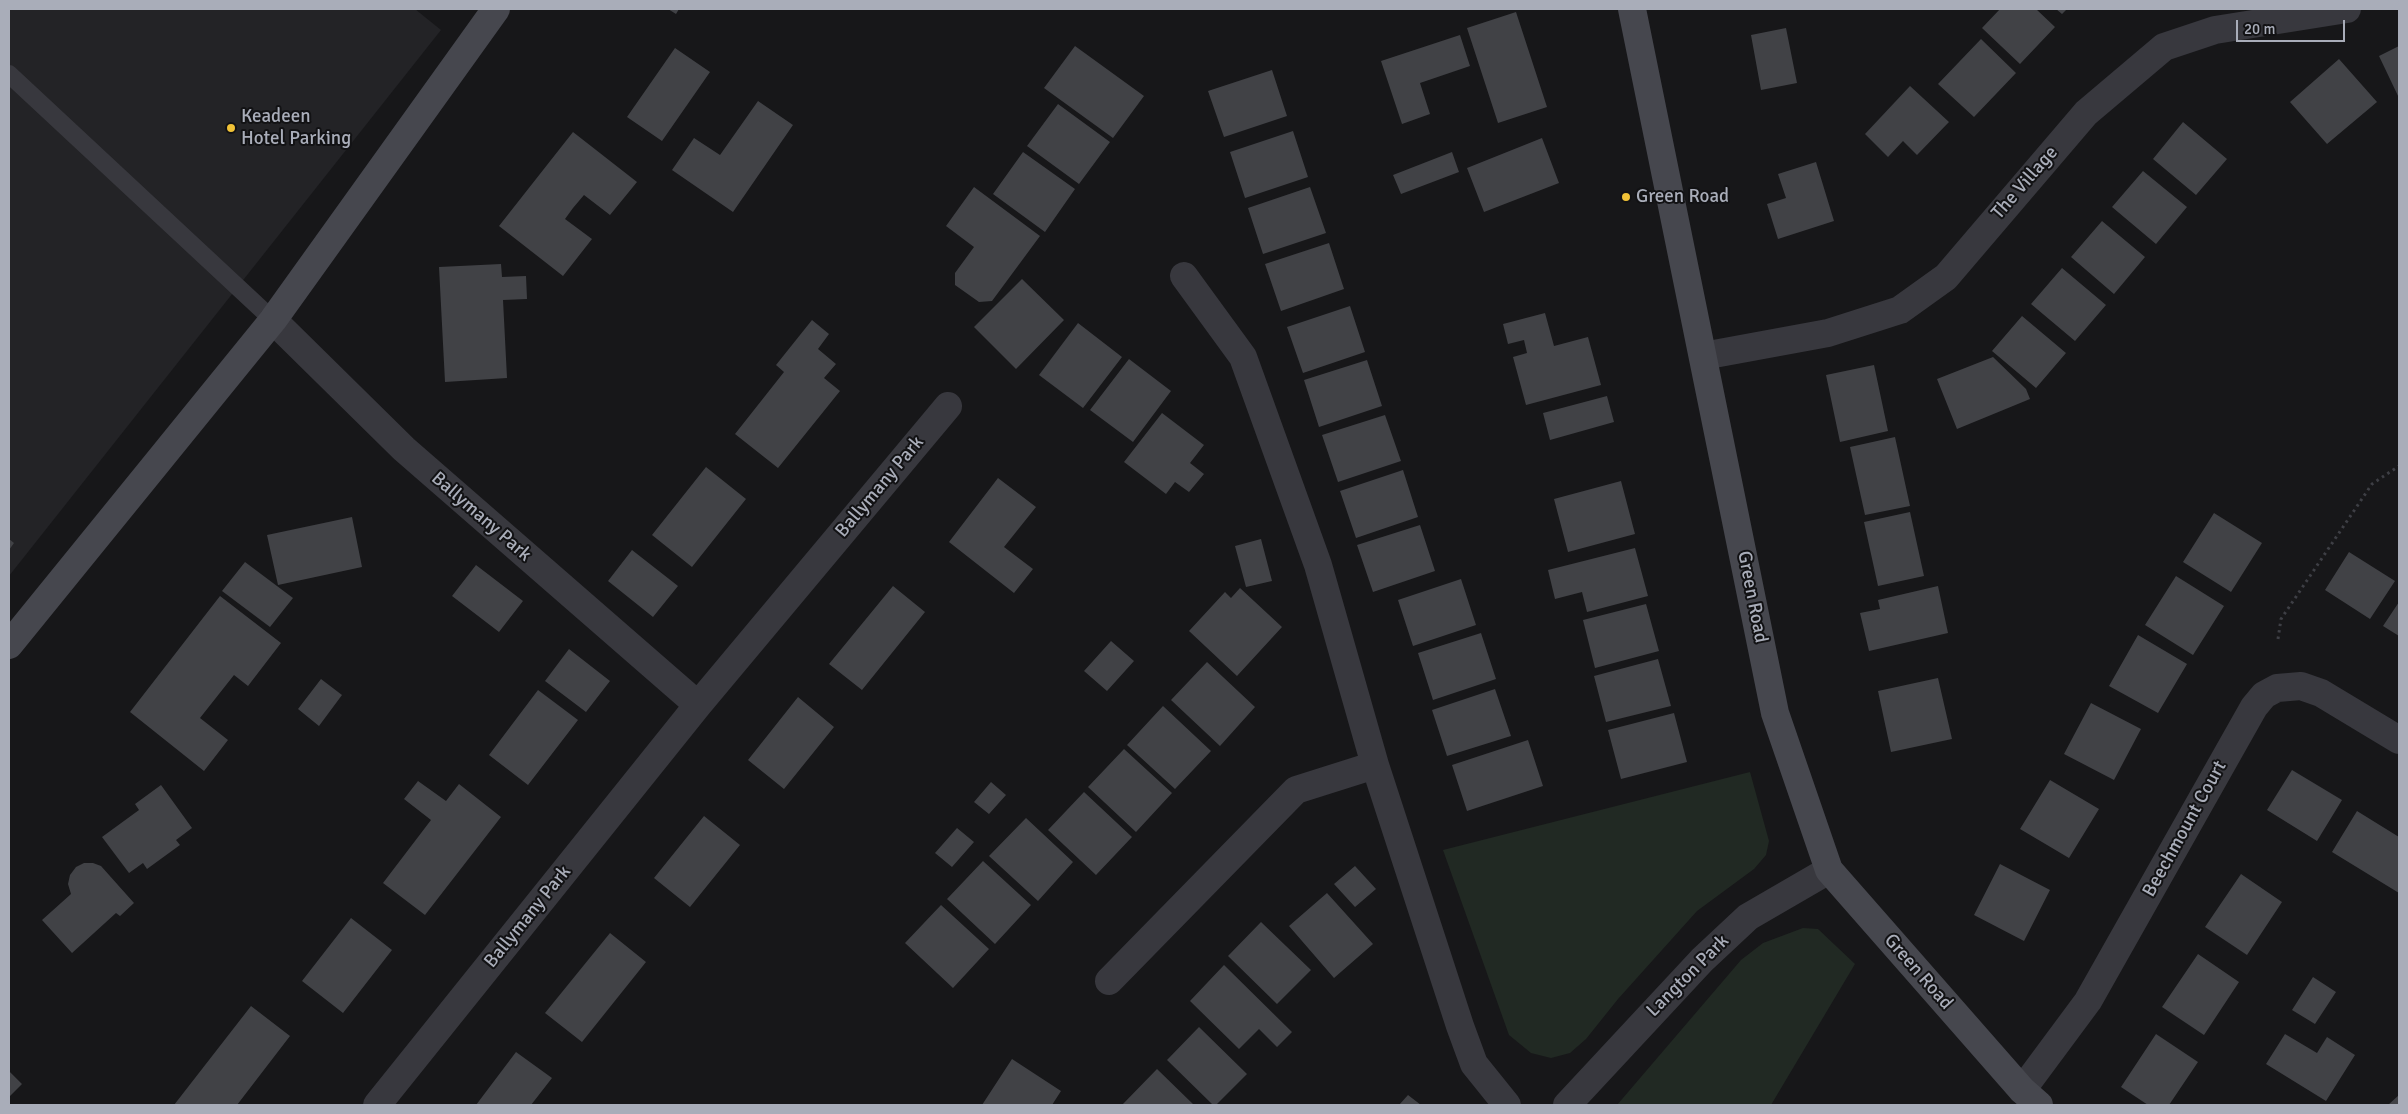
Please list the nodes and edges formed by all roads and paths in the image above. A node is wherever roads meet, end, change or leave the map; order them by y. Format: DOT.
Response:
graph roads {
  1 [pos="496,9"];
  2 [pos="1632,9"];
  3 [pos="2347,9"];
  4 [pos="9,74"];
  5 [pos="1184,276"];
  6 [pos="273,320"];
  7 [pos="1703,356"];
  8 [pos="948,406"];
  9 [pos="2399,466"];
  10 [pos="2278,639"];
  11 [pos="9,644"];
  12 [pos="698,705"];
  13 [pos="2399,740"];
  14 [pos="1375,765"];
  15 [pos="1829,870"];
  16 [pos="1110,981"];
  17 [pos="2031,1097"];
  18 [pos="377,1105"];
  19 [pos="1507,1105"];
  20 [pos="1567,1105"];
  1 -- 6 [label="street"];
  2 -- 7 [label="street, Green Road"];
  3 -- 7 [label="street, The Village"];
  4 -- 6 [label="lane"];
  5 -- 14 [label="street"];
  6 -- 11 [label="street"];
  6 -- 12 [label="street, Ballymany Park"];
  7 -- 15 [label="street, Green Road"];
  8 -- 12 [label="street, Ballymany Park"];
  9 -- 10 [label="path"];
  12 -- 18 [label="street, Ballymany Park"];
  13 -- 17 [label="street, Beechmount Court"];
  14 -- 16 [label="street"];
  14 -- 19 [label="street"];
  15 -- 17 [label="street, Green Road"];
  15 -- 20 [label="street, Langton Park"];
}
